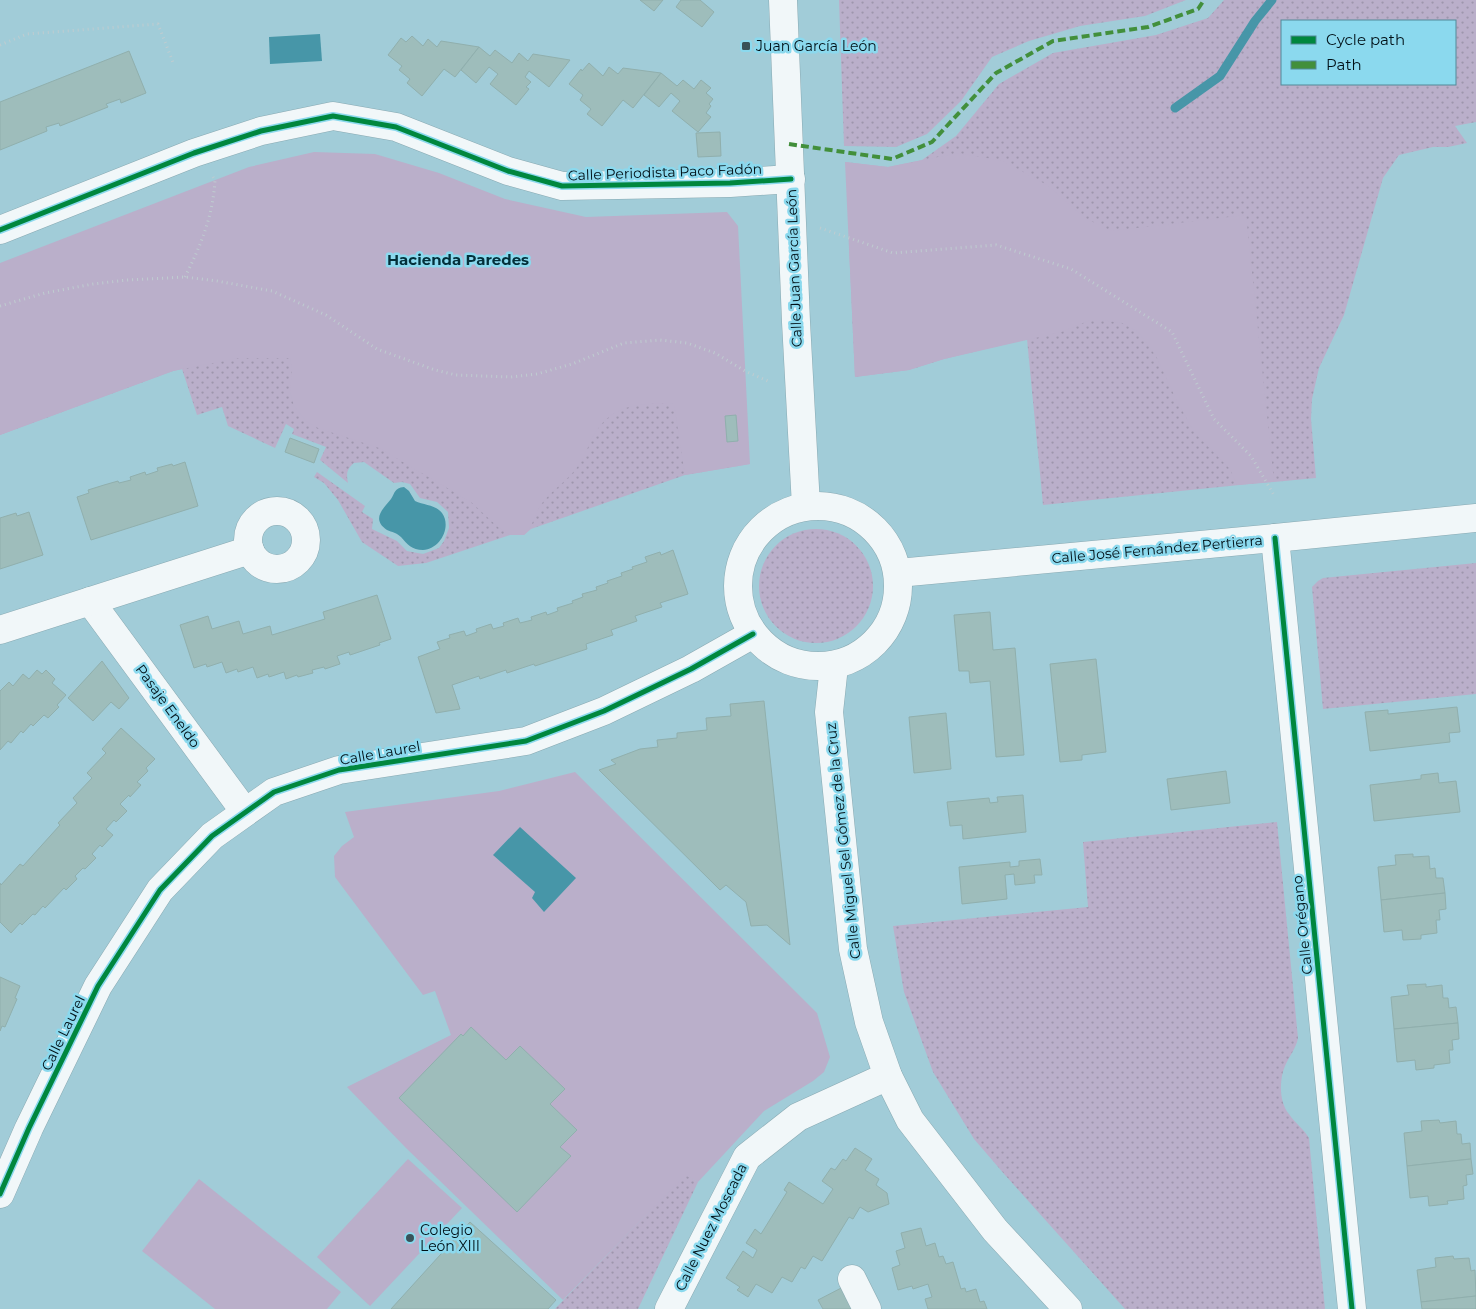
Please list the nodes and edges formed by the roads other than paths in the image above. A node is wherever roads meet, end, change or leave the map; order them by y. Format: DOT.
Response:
graph roads {
  1 [pos="782,0"];
  2 [pos="791,179"];
  3 [pos="0,230"];
  4 [pos="806,506"];
  5 [pos="1476,518"];
  6 [pos="1275,538"];
  7 [pos="250,550"];
  8 [pos="898,573"];
  9 [pos="90,601"];
  10 [pos="0,630"];
  11 [pos="753,634"];
  12 [pos="834,666"];
  13 [pos="245,812"];
  14 [pos="888,1076"];
  15 [pos="0,1194"];
  16 [pos="852,1279"];
  17 [pos="669,1309"];
  18 [pos="867,1309"];
  19 [pos="1068,1309"];
  20 [pos="1352,1309"];
  1 -- 2 [label="street, Calle Juan García León"];
  2 -- 3 [label="street, Calle Periodista Paco Fadón"];
  2 -- 4 [label="street, Calle Juan García León"];
  4 -- 8 [label="street"];
  4 -- 11 [label="street"];
  5 -- 6 [label="street, Calle José Fernández Pertierra"];
  6 -- 8 [label="street, Calle José Fernández Pertierra"];
  6 -- 20 [label="street, Calle Orégano"];
  7 -- 9 [label="street"];
  8 -- 12 [label="street"];
  9 -- 10 [label="street"];
  9 -- 13 [label="street, Pasaje Eneldo"];
  11 -- 12 [label="street"];
  11 -- 13 [label="street, Calle Laurel"];
  12 -- 14 [label="street, Calle Miguel Sel Gómez de la Cruz"];
  13 -- 15 [label="street, Calle Laurel"];
  14 -- 17 [label="street, Calle Nuez Moscada"];
  14 -- 19 [label="street, Calle Miguel Sel Gómez de la Cruz"];
  16 -- 18 [label="street"];
}
